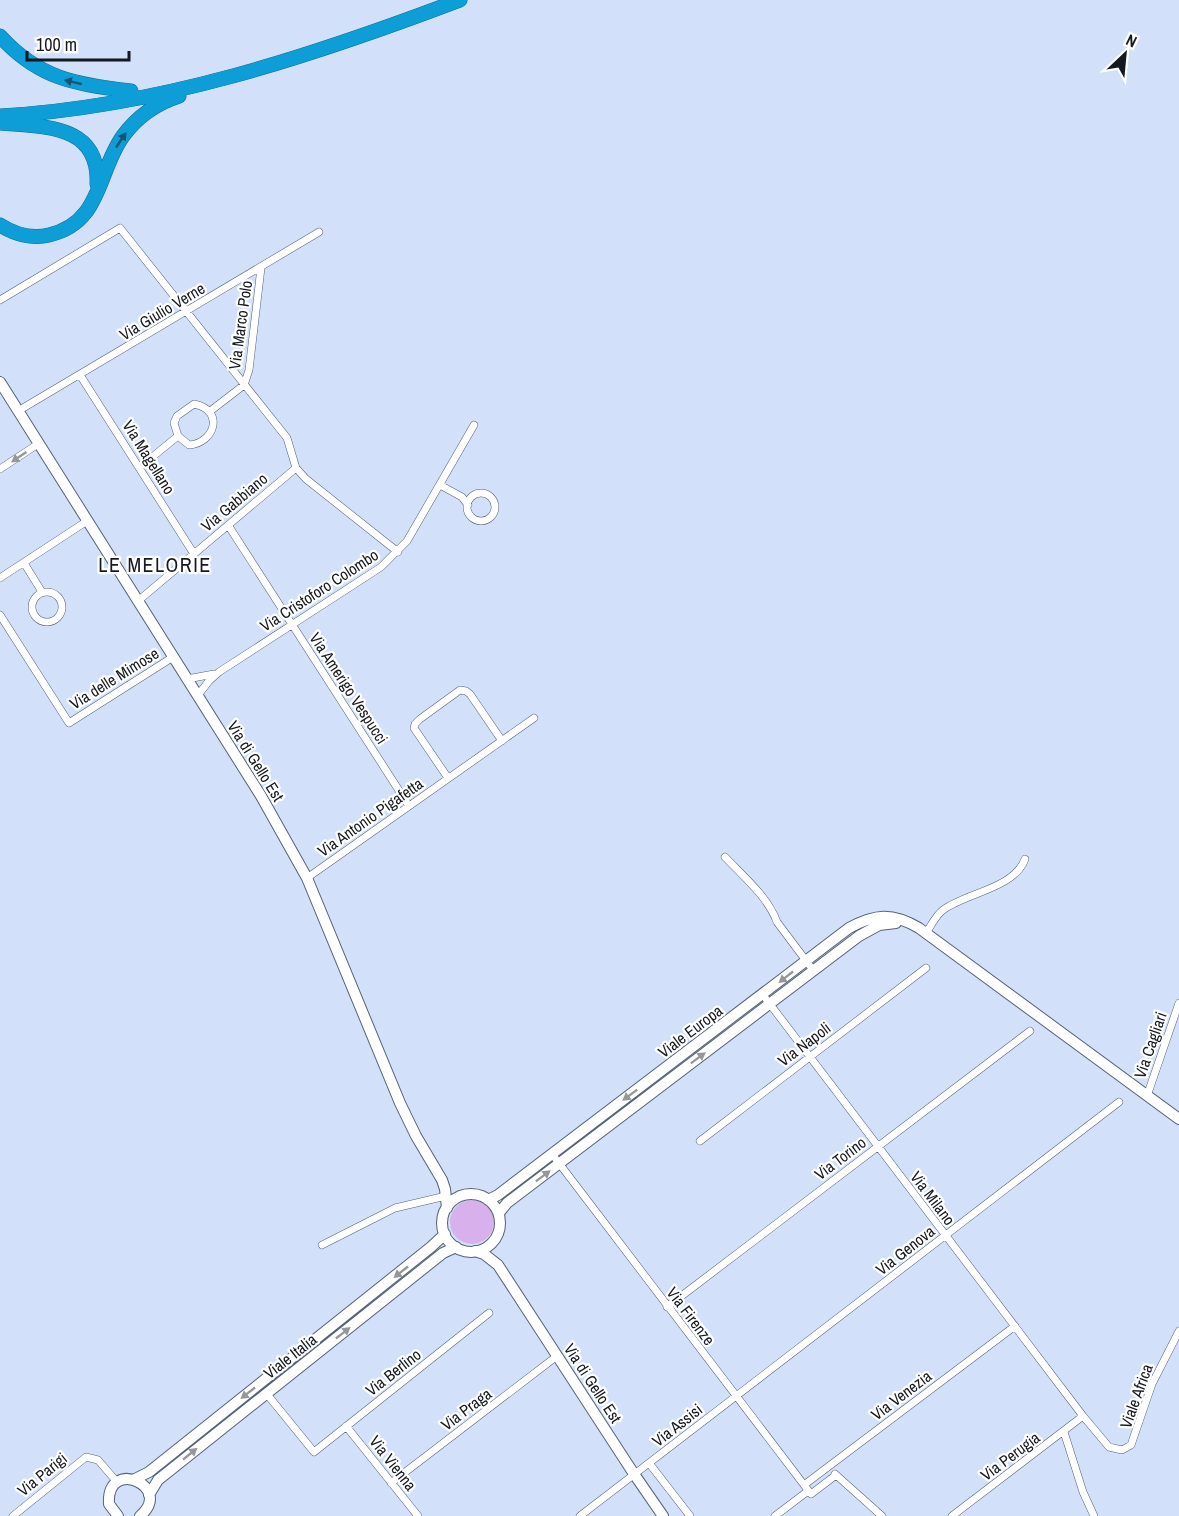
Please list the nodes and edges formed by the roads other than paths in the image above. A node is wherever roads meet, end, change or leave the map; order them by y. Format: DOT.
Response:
graph roads {
  1 [pos="435,0"];
  2 [pos="460,0"];
  3 [pos="0,36"];
  4 [pos="214,81"];
  5 [pos="131,91"];
  6 [pos="0,107"];
  7 [pos="52,107"];
  8 [pos="0,116"];
  9 [pos="0,123"];
  10 [pos="97,193"];
  11 [pos="0,225"];
  12 [pos="319,232"];
  13 [pos="261,268"];
  14 [pos="0,300"];
  15 [pos="186,312"];
  16 [pos="80,375"];
  17 [pos="0,382"];
  18 [pos="244,385"];
  19 [pos="18,411"];
  20 [pos="208,412"];
  21 [pos="474,425"];
  22 [pos="178,436"];
  23 [pos="38,444"];
  24 [pos="140,467"];
  25 [pos="296,468"];
  26 [pos="0,470"];
  27 [pos="440,485"];
  28 [pos="472,496"];
  29 [pos="462,497"];
  30 [pos="468,505"];
  31 [pos="87,521"];
  32 [pos="228,525"];
  33 [pos="398,552"];
  34 [pos="194,554"];
  35 [pos="24,563"];
  36 [pos="0,578"];
  37 [pos="42,592"];
  38 [pos="138,601"];
  39 [pos="0,615"];
  40 [pos="292,624"];
  41 [pos="173,657"];
  42 [pos="219,672"];
  43 [pos="188,679"];
  44 [pos="198,695"];
  45 [pos="534,718"];
  46 [pos="502,741"];
  47 [pos="448,778"];
  48 [pos="409,806"];
  49 [pos="725,857"];
  50 [pos="1025,859"];
  51 [pos="307,878"];
  52 [pos="923,930"];
  53 [pos="806,961"];
  54 [pos="926,968"];
  55 [pos="813,970"];
  56 [pos="763,994"];
  57 [pos="1179,1003"];
  58 [pos="770,1004"];
  59 [pos="1170,1029"];
  60 [pos="1030,1031"];
  61 [pos="1179,1034"];
  62 [pos="810,1057"];
  63 [pos="1147,1096"];
  64 [pos="1119,1102"];
  65 [pos="1179,1119"];
  66 [pos="700,1142"];
  67 [pos="878,1147"];
  68 [pos="552,1154"];
  69 [pos="560,1164"];
  70 [pos="442,1180"];
  71 [pos="461,1192"];
  72 [pos="446,1196"];
  73 [pos="488,1200"];
  74 [pos="447,1208"];
  75 [pos="499,1213"];
  76 [pos="445,1234"];
  77 [pos="945,1236"];
  78 [pos="496,1237"];
  79 [pos="322,1245"];
  80 [pos="456,1247"];
  81 [pos="475,1251"];
  82 [pos="498,1265"];
  83 [pos="667,1307"];
  84 [pos="489,1313"];
  85 [pos="1015,1326"];
  86 [pos="1179,1331"];
  87 [pos="557,1356"];
  88 [pos="266,1393"];
  89 [pos="736,1397"];
  90 [pos="1083,1416"];
  91 [pos="346,1426"];
  92 [pos="1065,1432"];
  93 [pos="649,1463"];
  94 [pos="829,1468"];
  95 [pos="634,1474"];
  96 [pos="836,1475"];
  97 [pos="135,1479"];
  98 [pos="117,1482"];
  99 [pos="391,1483"];
  100 [pos="808,1490"];
  101 [pos="149,1495"];
  102 [pos="109,1504"];
  103 [pos="102,1515"];
  104 [pos="13,1516"];
  105 [pos="118,1516"];
  106 [pos="141,1516"];
  107 [pos="418,1516"];
  108 [pos="580,1516"];
  109 [pos="663,1516"];
  110 [pos="690,1516"];
  111 [pos="775,1516"];
  112 [pos="882,1516"];
  113 [pos="952,1516"];
  114 [pos="1094,1516"];
  1 -- 5 [label="highway"];
  2 -- 4 [label="highway"];
  5 -- 3 [label="highway, one-way"];
  4 -- 7 [label="highway"];
  10 -- 4 [label="highway, one-way"];
  5 -- 7 [label="highway"];
  6 -- 7 [label="highway"];
  7 -- 8 [label="highway"];
  9 -- 10 [label="highway"];
  10 -- 11 [label="highway"];
  12 -- 13 [label="street, Via Giulio Verne"];
  13 -- 15 [label="street, Via Giulio Verne"];
  13 -- 18 [label="street, Via Marco Polo"];
  14 -- 15 [label="street"];
  15 -- 16 [label="street, Via Giulio Verne"];
  15 -- 18 [label="street"];
  16 -- 19 [label="street, Via Giulio Verne"];
  16 -- 24 [label="street, Via Magellano"];
  17 -- 19 [label="street, Via di Gello Est"];
  18 -- 20 [label="street"];
  18 -- 25 [label="street"];
  19 -- 23 [label="street, Via di Gello Est"];
  20 -- 22 [label="street"];
  20 -- 22 [label="street"];
  21 -- 27 [label="street, Via Cristoforo Colombo"];
  22 -- 24 [label="street"];
  23 -- 26 [label="street, one-way"];
  23 -- 31 [label="street, Via di Gello Est"];
  24 -- 34 [label="street, Via Magellano"];
  25 -- 32 [label="street, Via Gabbiano"];
  25 -- 33 [label="street"];
  27 -- 29 [label="street"];
  27 -- 33 [label="street, Via Cristoforo Colombo"];
  28 -- 29 [label="street"];
  28 -- 30 [label="street"];
  28 -- 30 [label="street"];
  29 -- 30 [label="street"];
  31 -- 35 [label="street"];
  31 -- 38 [label="street, Via di Gello Est"];
  32 -- 34 [label="street, Via Gabbiano"];
  32 -- 40 [label="street, Via Amerigo Vespucci"];
  33 -- 40 [label="street, Via Cristoforo Colombo"];
  34 -- 38 [label="street, Via Gabbiano"];
  35 -- 36 [label="street"];
  35 -- 37 [label="street"];
  37 -- 37 [label="street"];
  38 -- 41 [label="street, Via di Gello Est"];
  39 -- 41 [label="street, Via delle Mimose"];
  40 -- 42 [label="street, Via Cristoforo Colombo"];
  40 -- 48 [label="street, Via Amerigo Vespucci"];
  41 -- 43 [label="street, Via di Gello Est"];
  42 -- 43 [label="street, Via Cristoforo Colombo"];
  42 -- 44 [label="street, Via Cristoforo Colombo"];
  43 -- 44 [label="street, Via di Gello Est"];
  44 -- 51 [label="street, Via di Gello Est"];
  45 -- 46 [label="street, Via Antonio Pigafetta"];
  46 -- 47 [label="street, Via Antonio Pigafetta"];
  46 -- 47 [label="street, Via Antonio Pigafetta"];
  47 -- 48 [label="street, Via Antonio Pigafetta"];
  48 -- 51 [label="street, Via Antonio Pigafetta"];
  49 -- 53 [label="street"];
  50 -- 52 [label="street"];
  51 -- 70 [label="street, Via di Gello Est"];
  52 -- 53 [label="street, Viale Europa"];
  52 -- 55 [label="street, Viale Europa"];
  52 -- 63 [label="street, Viale Europa"];
  53 -- 55 [label="street"];
  53 -- 56 [label="street, Viale Europa, one-way"];
  54 -- 62 [label="street, Via Napoli"];
  55 -- 58 [label="street, Viale Europa"];
  56 -- 58 [label="street, Via Milano"];
  56 -- 68 [label="street, Viale Europa, one-way"];
  57 -- 59 [label="street, Via Cagliari"];
  58 -- 62 [label="street, Via Milano"];
  69 -- 58 [label="street, Viale Europa, one-way"];
  59 -- 61 [label="street"];
  59 -- 63 [label="street, Via Cagliari"];
  60 -- 67 [label="street, Via Torino"];
  62 -- 66 [label="street, Via Napoli"];
  62 -- 67 [label="street, Via Milano"];
  63 -- 65 [label="street, Viale Europa"];
  64 -- 77 [label="street, Via Genova"];
  67 -- 77 [label="street, Via Milano"];
  67 -- 83 [label="street, Via Torino"];
  68 -- 69 [label="street, Via Firenze"];
  68 -- 73 [label="street, Viale Europa"];
  75 -- 69 [label="street, Viale Europa, one-way"];
  69 -- 83 [label="street, Via Firenze"];
  70 -- 71 [label="street, Via di Gello Est"];
  70 -- 72 [label="street, Via di Gello Est"];
  71 -- 72 [label="street"];
  71 -- 73 [label="street"];
  71 -- 74 [label="street"];
  72 -- 74 [label="street, Via di Gello Est"];
  72 -- 79 [label="street"];
  73 -- 75 [label="street"];
  74 -- 76 [label="street"];
  75 -- 78 [label="street"];
  76 -- 80 [label="street"];
  76 -- 97 [label="street, Viale Italia, one-way"];
  77 -- 85 [label="street, Via Milano"];
  77 -- 89 [label="street, Via Genova"];
  78 -- 81 [label="street"];
  78 -- 82 [label="street, Via di Gello Est"];
  80 -- 81 [label="street"];
  88 -- 80 [label="street, Viale Italia, one-way"];
  81 -- 82 [label="street, Via di Gello Est"];
  82 -- 87 [label="street, Via di Gello Est"];
  83 -- 89 [label="street, Via Firenze"];
  84 -- 91 [label="street, Via Berlino"];
  85 -- 90 [label="street, Via Milano"];
  85 -- 94 [label="street, Via Venezia"];
  86 -- 90 [label="street, Viale Africa"];
  87 -- 95 [label="street, Via di Gello Est"];
  87 -- 99 [label="street, Via Praga"];
  88 -- 91 [label="street, Via Berlino"];
  101 -- 88 [label="street, Viale Italia, one-way"];
  89 -- 93 [label="street, Via Assisi"];
  89 -- 100 [label="street, Via Firenze"];
  90 -- 92 [label="street, Via Perugia"];
  91 -- 99 [label="street, Via Vienna"];
  92 -- 113 [label="street, Via Perugia"];
  92 -- 114 [label="street"];
  93 -- 95 [label="street, Via Assisi"];
  93 -- 110 [label="street"];
  94 -- 96 [label="street"];
  94 -- 100 [label="street, Via Venezia"];
  95 -- 108 [label="street"];
  95 -- 109 [label="street, Via di Gello Est"];
  96 -- 100 [label="street, Via Venezia"];
  96 -- 112 [label="street"];
  97 -- 98 [label="street"];
  97 -- 101 [label="street"];
  98 -- 102 [label="street"];
  98 -- 104 [label="street, Via Parigi"];
  99 -- 107 [label="street, Via Vienna"];
  100 -- 111 [label="street, Via Venezia"];
  101 -- 106 [label="street"];
  102 -- 103 [label="street"];
  102 -- 105 [label="street"];
}
